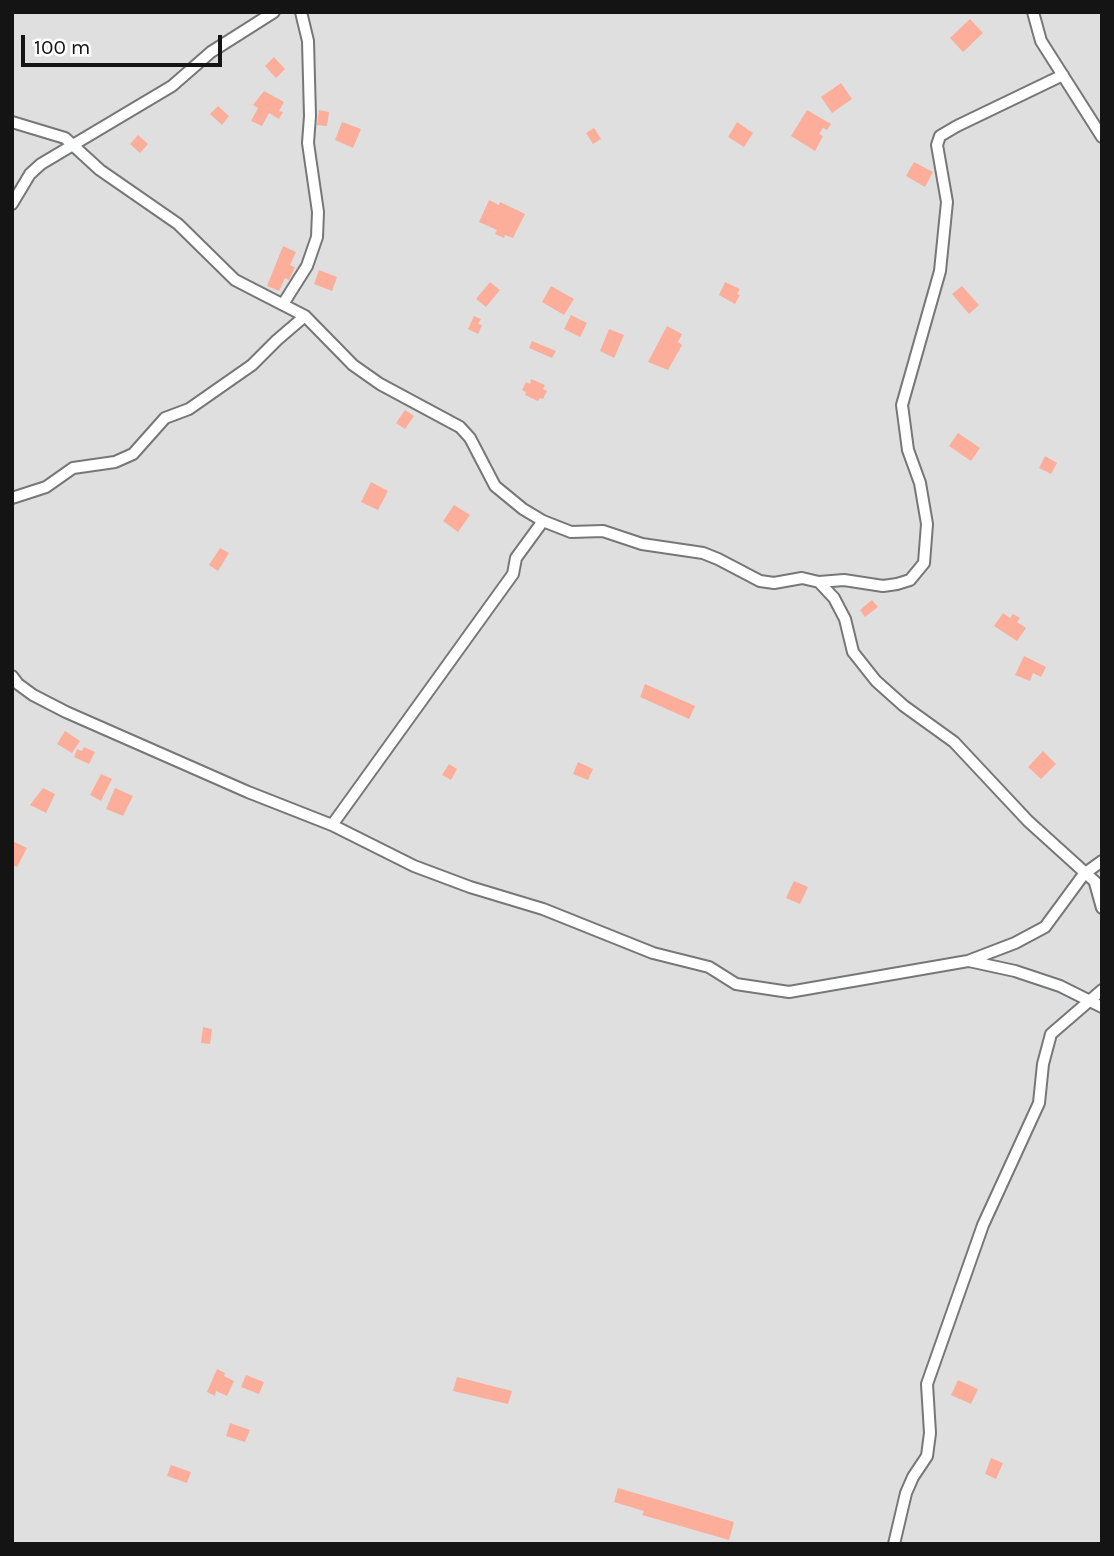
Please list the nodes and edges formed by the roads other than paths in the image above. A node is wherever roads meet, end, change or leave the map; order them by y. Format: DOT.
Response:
graph roads {
  1 [pos="274,12"];
  2 [pos="301,12"];
  3 [pos="1033,12"];
  4 [pos="1063,75"];
  5 [pos="12,122"];
  6 [pos="1102,137"];
  7 [pos="74,146"];
  8 [pos="12,204"];
  9 [pos="283,304"];
  10 [pos="306,316"];
  11 [pos="12,498"];
  12 [pos="543,521"];
  13 [pos="819,582"];
  14 [pos="12,676"];
  15 [pos="332,825"];
  16 [pos="1102,861"];
  17 [pos="1084,874"];
  18 [pos="1098,886"];
  19 [pos="1102,908"];
  20 [pos="968,961"];
  21 [pos="1102,990"];
  22 [pos="1091,1000"];
  23 [pos="1102,1007"];
  24 [pos="894,1544"];
  1 -- 7 [label="street"];
  2 -- 9 [label="street"];
  3 -- 4 [label="street"];
  4 -- 6 [label="street"];
  4 -- 13 [label="street"];
  5 -- 7 [label="street"];
  7 -- 8 [label="street"];
  7 -- 9 [label="street"];
  9 -- 10 [label="street"];
  10 -- 11 [label="street"];
  10 -- 12 [label="street"];
  12 -- 13 [label="street"];
  12 -- 15 [label="street"];
  13 -- 17 [label="street"];
  14 -- 15 [label="street"];
  15 -- 20 [label="street"];
  16 -- 17 [label="street"];
  17 -- 18 [label="street"];
  17 -- 20 [label="street"];
  18 -- 19 [label="street"];
  20 -- 22 [label="street"];
  21 -- 22 [label="street"];
  22 -- 23 [label="street"];
  22 -- 24 [label="street"];
}
